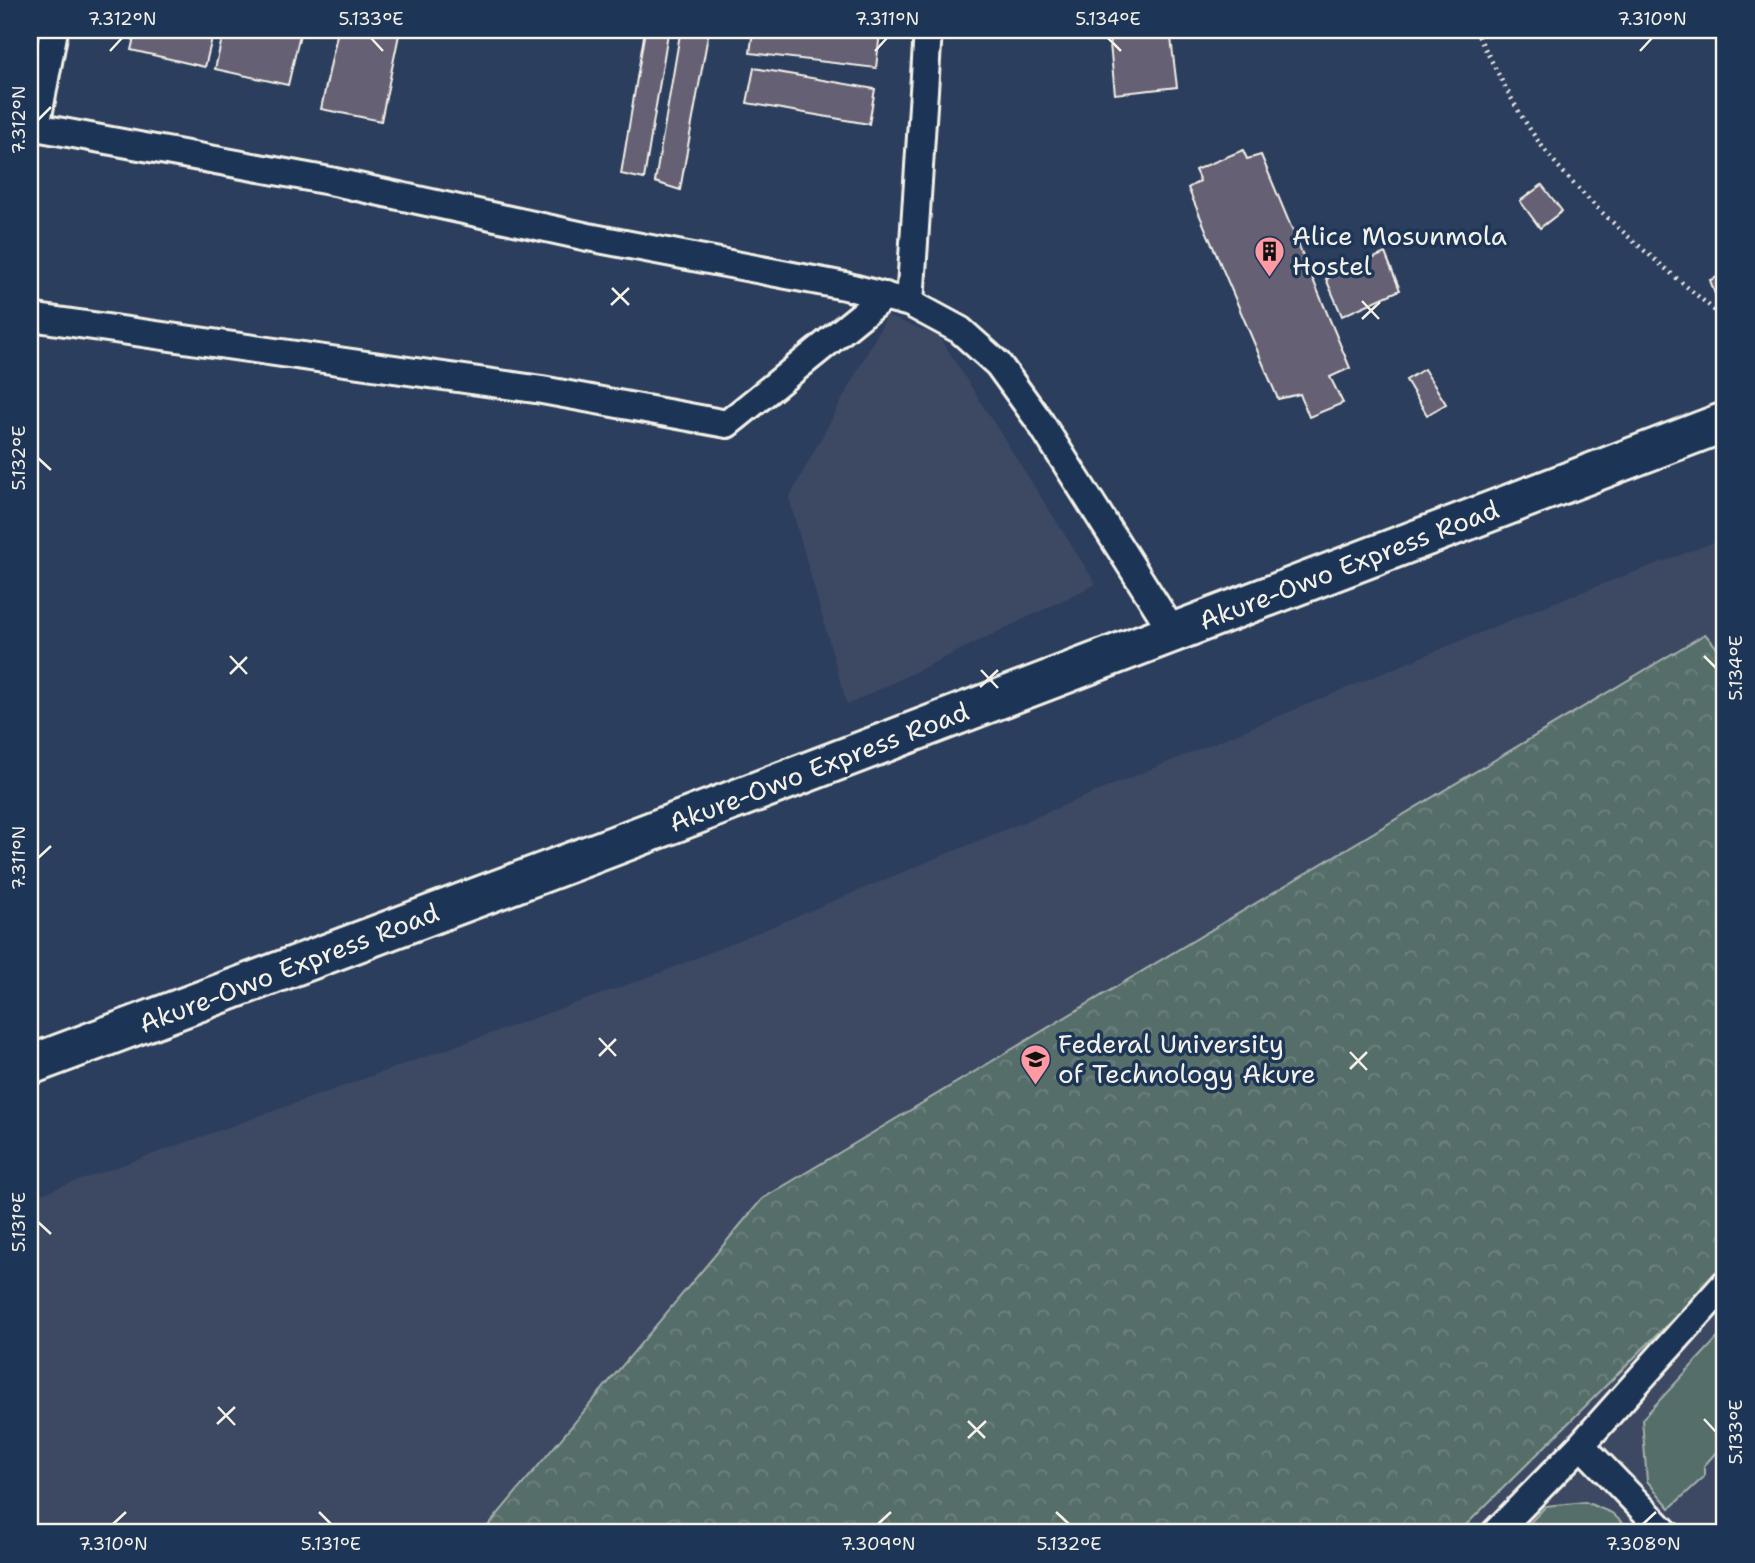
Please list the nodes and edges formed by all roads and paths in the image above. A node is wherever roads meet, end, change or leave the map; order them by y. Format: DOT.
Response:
graph roads {
  1 [pos="54,30"];
  2 [pos="928,30"];
  3 [pos="1475,30"];
  4 [pos="33,126"];
  5 [pos="884,296"];
  6 [pos="910,303"];
  7 [pos="1725,316"];
  8 [pos="30,317"];
  9 [pos="1725,422"];
  10 [pos="1173,632"];
  11 [pos="30,1065"];
  12 [pos="1725,1284"];
  13 [pos="1581,1445"];
  14 [pos="1495,1533"];
  15 [pos="1666,1533"];
  1 -- 4 [label="street"];
  2 -- 6 [label="street"];
  3 -- 7 [label="path"];
  4 -- 5 [label="street"];
  5 -- 6 [label="street"];
  5 -- 8 [label="street"];
  6 -- 10 [label="street"];
  9 -- 10 [label="highway, Akure-Owo Express Road"];
  10 -- 11 [label="highway, Akure-Owo Express Road"];
  12 -- 13 [label="street"];
  13 -- 14 [label="street"];
  13 -- 15 [label="street"];
}
